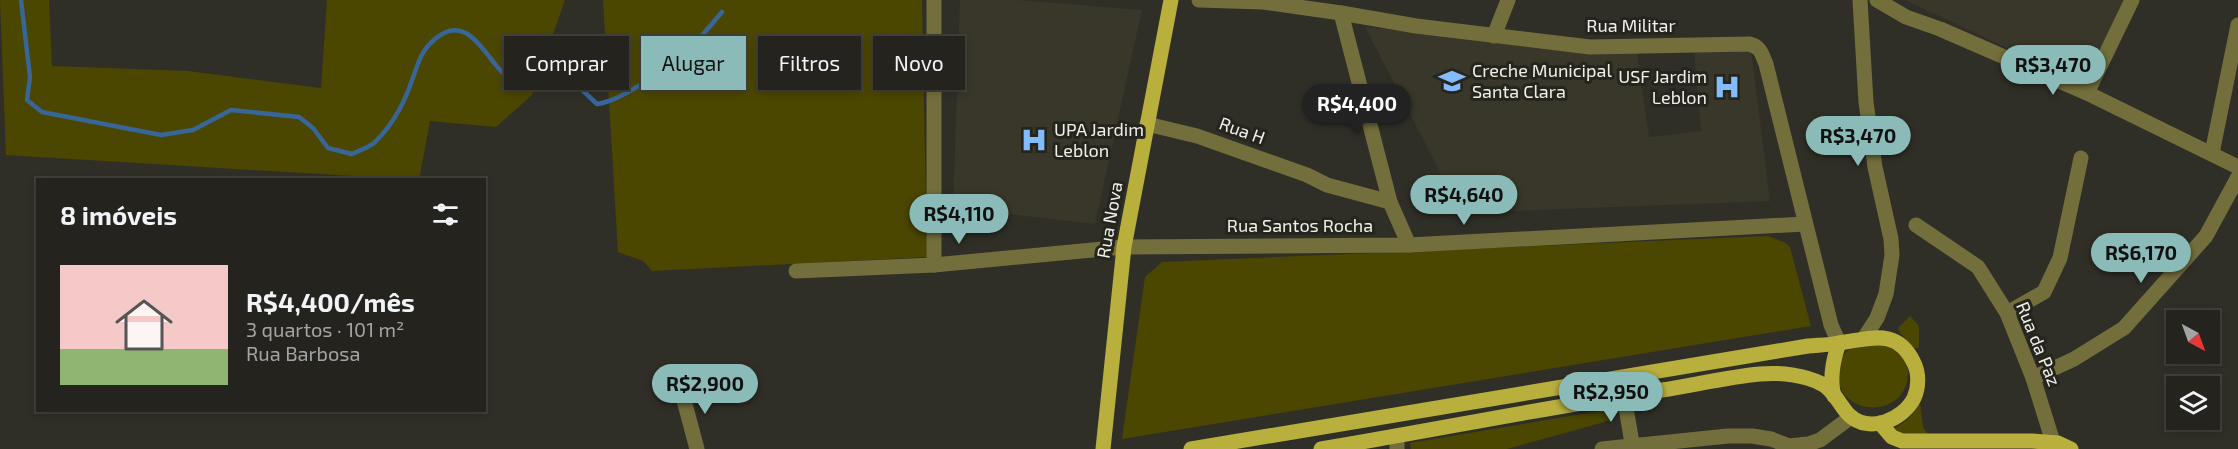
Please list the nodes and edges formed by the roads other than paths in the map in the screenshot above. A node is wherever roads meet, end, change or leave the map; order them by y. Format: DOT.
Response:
graph roads {
  1 [pos="933,0"];
  2 [pos="1171,0"];
  3 [pos="1199,0"];
  4 [pos="1508,0"];
  5 [pos="1860,0"];
  6 [pos="1877,0"];
  7 [pos="2132,0"];
  8 [pos="1263,1"];
  9 [pos="1341,13"];
  10 [pos="2238,26"];
  11 [pos="1494,36"];
  12 [pos="2087,93"];
  13 [pos="1147,124"];
  14 [pos="2212,153"];
  15 [pos="2081,158"];
  16 [pos="2238,167"];
  17 [pos="2238,177"];
  18 [pos="1390,202"];
  19 [pos="1805,224"];
  20 [pos="1916,225"];
  21 [pos="1409,245"];
  22 [pos="1124,247"];
  23 [pos="934,265"];
  24 [pos="796,271"];
  25 [pos="2007,313"];
  26 [pos="1863,338"];
  27 [pos="1839,343"];
  28 [pos="2033,378"];
  29 [pos="681,389"];
  30 [pos="1624,396"];
  31 [pos="1835,399"];
  32 [pos="1851,417"];
  33 [pos="1880,423"];
  34 [pos="1397,442"];
  35 [pos="2055,446"];
  36 [pos="1632,447"];
  37 [pos="1790,447"];
  38 [pos="697,449"];
  39 [pos="1103,449"];
  40 [pos="1191,449"];
  41 [pos="1322,449"];
  42 [pos="1602,449"];
  43 [pos="2071,449"];
  1 -- 23 [label="street"];
  2 -- 13 [label="main road, Rua Nova"];
  3 -- 8 [label="street, Rua Militar"];
  4 -- 11 [label="street"];
  5 -- 26 [label="street"];
  6 -- 12 [label="street"];
  7 -- 12 [label="street"];
  8 -- 9 [label="street, Rua Militar"];
  9 -- 11 [label="street, Rua Militar"];
  9 -- 18 [label="street"];
  10 -- 14 [label="street"];
  11 -- 19 [label="street, Rua Militar"];
  12 -- 14 [label="street"];
  13 -- 18 [label="street, Rua H"];
  13 -- 22 [label="main road, Rua Nova"];
  14 -- 16 [label="street"];
  15 -- 25 [label="street"];
  17 -- 28 [label="street"];
  18 -- 21 [label="street"];
  19 -- 21 [label="street, Rua Santos Rocha"];
  19 -- 27 [label="street, Rua Militar"];
  20 -- 25 [label="street, Rua da Paz"];
  21 -- 22 [label="street, Rua Santos Rocha"];
  22 -- 23 [label="street, Rua Santos Rocha"];
  22 -- 39 [label="main road, Rua Nova"];
  23 -- 24 [label="street, Rua Santos Rocha"];
  25 -- 28 [label="street, Rua da Paz"];
  26 -- 27 [label="main road"];
  26 -- 33 [label="main road"];
  27 -- 31 [label="main road"];
  27 -- 40 [label="main road"];
  28 -- 35 [label="street, Rua da Paz"];
  29 -- 38 [label="street"];
  30 -- 31 [label="main road"];
  30 -- 34 [label="main road"];
  30 -- 36 [label="street"];
  31 -- 32 [label="main road"];
  32 -- 33 [label="main road"];
  32 -- 37 [label="street"];
  33 -- 35 [label="main road"];
  34 -- 41 [label="main road"];
  35 -- 43 [label="main road"];
  36 -- 37 [label="street"];
  36 -- 42 [label="street"];
}
